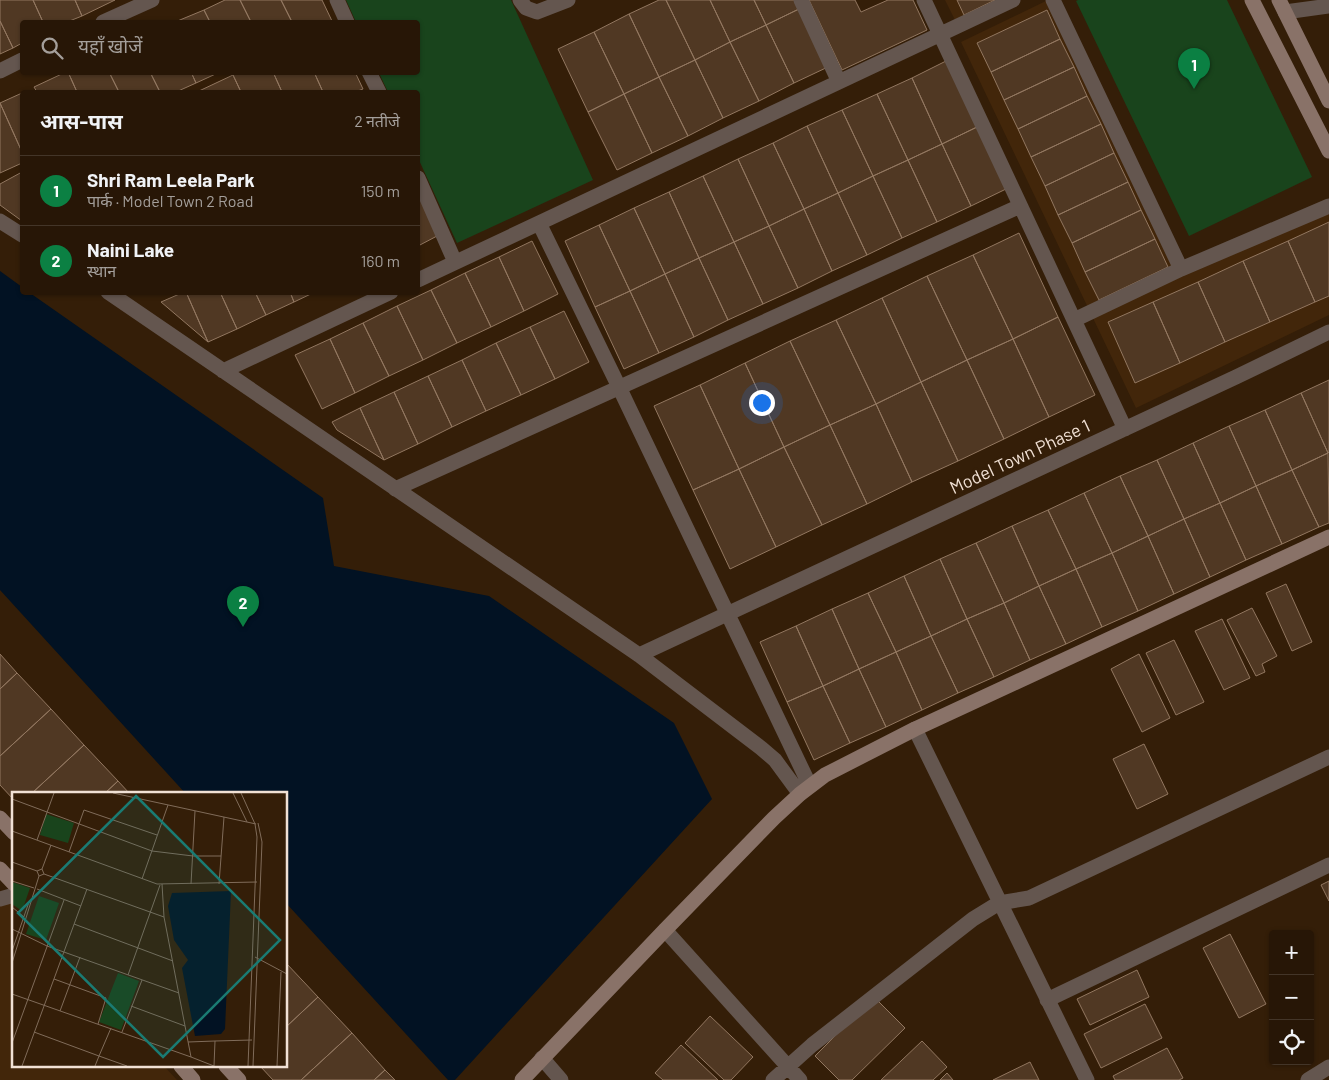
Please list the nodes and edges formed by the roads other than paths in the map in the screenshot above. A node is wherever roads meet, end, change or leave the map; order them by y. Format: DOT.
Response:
graph roads {
  1 [pos="152,0"];
  2 [pos="336,0"];
  3 [pos="520,0"];
  4 [pos="568,0"];
  5 [pos="801,0"];
  6 [pos="924,0"];
  7 [pos="1013,0"];
  8 [pos="1053,0"];
  9 [pos="1252,0"];
  10 [pos="1282,6"];
  11 [pos="1329,6"];
  12 [pos="107,20"];
  13 [pos="346,20"];
  14 [pos="940,34"];
  15 [pos="20,61"];
  16 [pos="0,71"];
  17 [pos="371,75"];
  18 [pos="839,82"];
  19 [pos="377,90"];
  20 [pos="1329,101"];
  21 [pos="1329,151"];
  22 [pos="420,183"];
  23 [pos="1020,206"];
  24 [pos="1329,206"];
  25 [pos="0,221"];
  26 [pos="539,223"];
  27 [pos="20,234"];
  28 [pos="455,262"];
  29 [pos="1181,269"];
  30 [pos="420,279"];
  31 [pos="112,295"];
  32 [pos="385,295"];
  33 [pos="1074,320"];
  34 [pos="1329,332"];
  35 [pos="223,371"];
  36 [pos="620,387"];
  37 [pos="1125,429"];
  38 [pos="395,489"];
  39 [pos="1329,537"];
  40 [pos="727,614"];
  41 [pos="639,655"];
  42 [pos="915,729"];
  43 [pos="1329,757"];
  44 [pos="805,790"];
  45 [pos="0,818"];
  46 [pos="12,831"];
  47 [pos="1329,865"];
  48 [pos="0,869"];
  49 [pos="12,882"];
  50 [pos="999,904"];
  51 [pos="665,930"];
  52 [pos="1047,1000"];
  53 [pos="542,1058"];
  54 [pos="787,1066"];
  55 [pos="1329,1067"];
  56 [pos="183,1068"];
  57 [pos="228,1068"];
  58 [pos="193,1080"];
  59 [pos="239,1080"];
  60 [pos="522,1080"];
  61 [pos="561,1080"];
  62 [pos="773,1080"];
  63 [pos="800,1080"];
  64 [pos="1087,1080"];
  65 [pos="1308,1080"];
  1 -- 12 [label="street"];
  2 -- 13 [label="street"];
  3 -- 4 [label="street"];
  5 -- 18 [label="street"];
  6 -- 14 [label="street"];
  7 -- 14 [label="street"];
  8 -- 29 [label="street"];
  9 -- 21 [label="street"];
  10 -- 11 [label="street"];
  10 -- 20 [label="street"];
  14 -- 18 [label="street"];
  14 -- 23 [label="street"];
  15 -- 16 [label="street"];
  17 -- 19 [label="street"];
  18 -- 26 [label="street"];
  22 -- 28 [label="street"];
  23 -- 33 [label="street"];
  23 -- 36 [label="street"];
  24 -- 29 [label="street"];
  25 -- 27 [label="street"];
  26 -- 28 [label="street"];
  26 -- 36 [label="street"];
  28 -- 30 [label="street"];
  29 -- 33 [label="street"];
  31 -- 35 [label="street"];
  32 -- 35 [label="street"];
  33 -- 37 [label="street"];
  34 -- 37 [label="street, Model Town Phase 1"];
  35 -- 38 [label="street"];
  36 -- 38 [label="street"];
  36 -- 40 [label="street"];
  37 -- 40 [label="street, Model Town Phase 1"];
  38 -- 41 [label="street"];
  39 -- 42 [label="street"];
  40 -- 41 [label="street, Model Town Phase 1"];
  40 -- 44 [label="street"];
  41 -- 44 [label="street"];
  42 -- 44 [label="street"];
  42 -- 50 [label="street"];
  43 -- 50 [label="street"];
  44 -- 51 [label="street"];
  45 -- 46 [label="street"];
  47 -- 52 [label="street"];
  48 -- 49 [label="street"];
  50 -- 52 [label="street"];
  50 -- 54 [label="street"];
  51 -- 53 [label="street"];
  51 -- 54 [label="street"];
  52 -- 64 [label="street"];
  53 -- 60 [label="street"];
  53 -- 61 [label="street"];
  54 -- 62 [label="street"];
  54 -- 63 [label="street"];
  55 -- 65 [label="street"];
  56 -- 58 [label="street"];
  57 -- 59 [label="street"];
}
